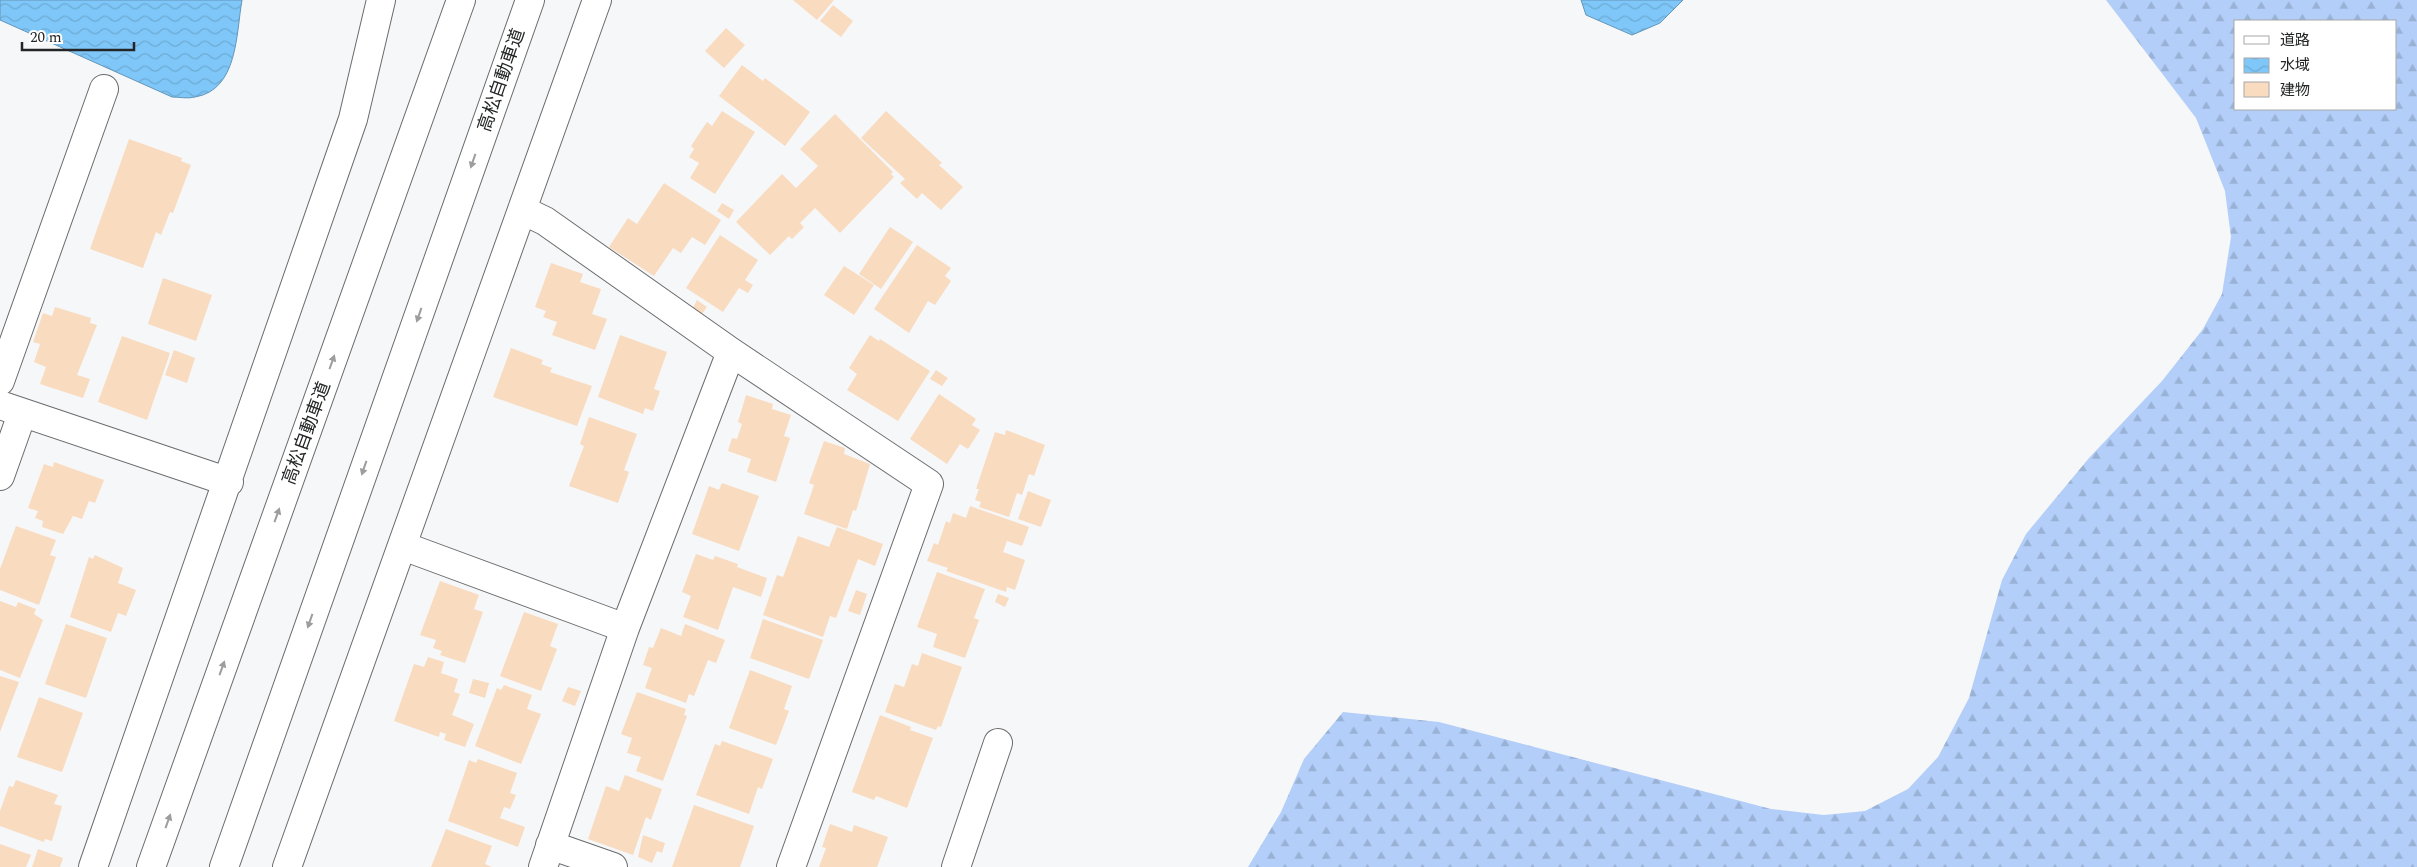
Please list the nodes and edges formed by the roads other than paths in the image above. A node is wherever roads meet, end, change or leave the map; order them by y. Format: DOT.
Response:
graph roads {
  1 [pos="380,0"];
  2 [pos="461,0"];
  3 [pos="530,0"];
  4 [pos="597,0"];
  5 [pos="104,89"];
  6 [pos="522,210"];
  7 [pos="731,352"];
  8 [pos="0,380"];
  9 [pos="11,410"];
  10 [pos="0,476"];
  11 [pos="229,482"];
  12 [pos="403,546"];
  13 [pos="625,628"];
  14 [pos="998,743"];
  15 [pos="546,856"];
  16 [pos="93,867"];
  17 [pos="151,867"];
  18 [pos="224,867"];
  19 [pos="287,867"];
  20 [pos="613,867"];
  21 [pos="791,867"];
  22 [pos="956,867"];
  1 -- 11 [label="main road"];
  17 -- 2 [label="main road, 高松自動車道, one-way"];
  3 -- 18 [label="main road, 高松自動車道, one-way"];
  4 -- 6 [label="main road"];
  5 -- 8 [label="main road"];
  6 -- 7 [label="main road"];
  6 -- 12 [label="main road"];
  7 -- 13 [label="main road"];
  7 -- 21 [label="main road"];
  9 -- 10 [label="main road"];
  9 -- 11 [label="main road"];
  11 -- 16 [label="main road"];
  12 -- 13 [label="main road"];
  12 -- 19 [label="main road"];
  13 -- 15 [label="main road"];
  14 -- 22 [label="main road"];
  15 -- 20 [label="main road"];
}
